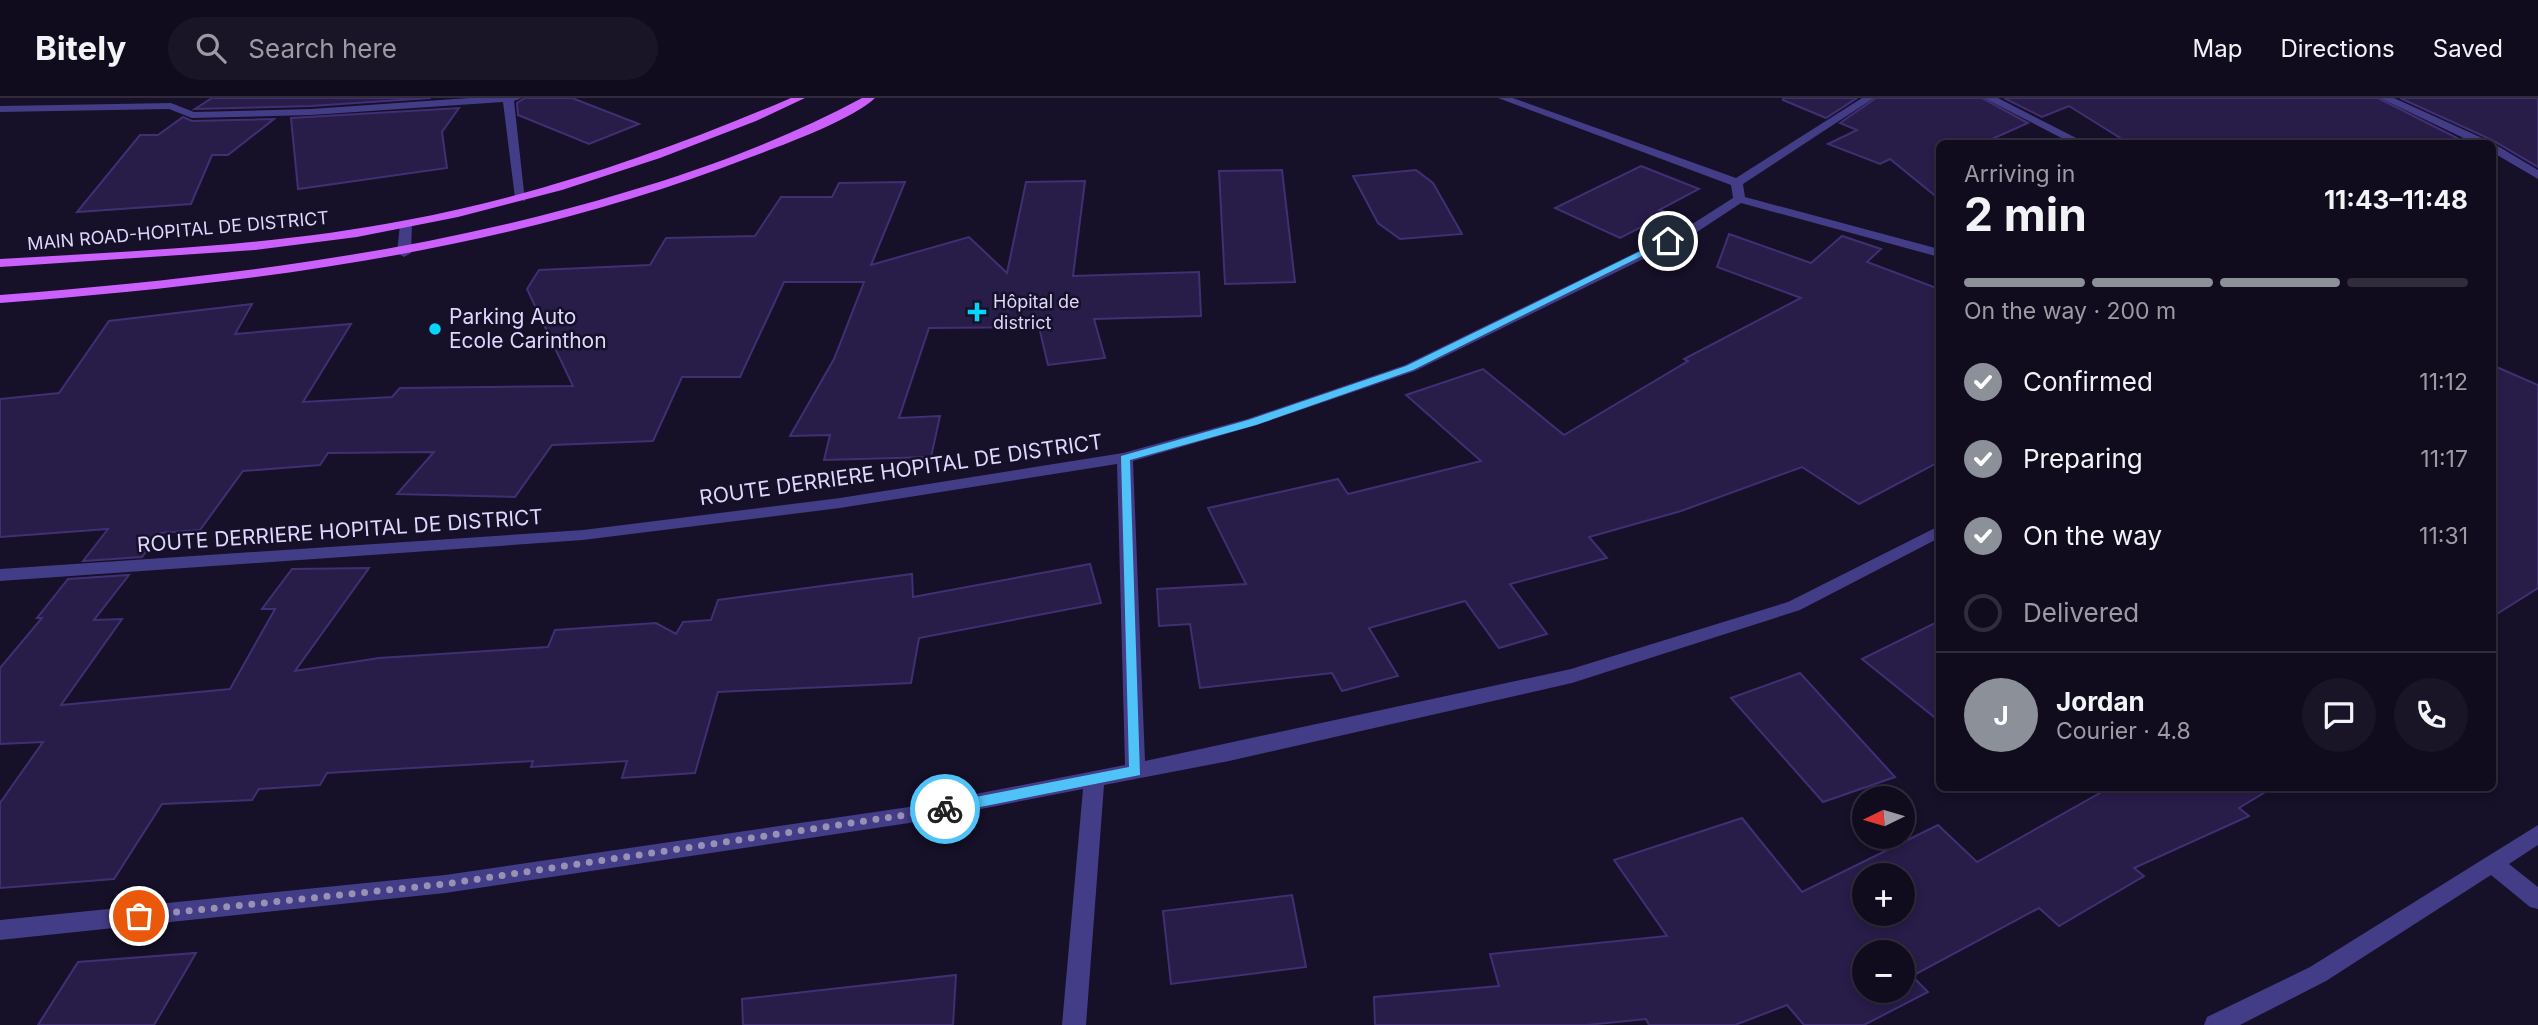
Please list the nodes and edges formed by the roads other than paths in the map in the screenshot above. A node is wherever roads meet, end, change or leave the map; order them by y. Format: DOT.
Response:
graph roads {
  1 [pos="800,98"];
  2 [pos="870,98"];
  3 [pos="1503,98"];
  4 [pos="1869,98"];
  5 [pos="1989,98"];
  6 [pos="2385,98"];
  7 [pos="511,99"];
  8 [pos="0,109"];
  9 [pos="2075,140"];
  10 [pos="2478,140"];
  11 [pos="2496,149"];
  12 [pos="2538,175"];
  13 [pos="1738,191"];
  14 [pos="521,198"];
  15 [pos="406,224"];
  16 [pos="1936,252"];
  17 [pos="404,253"];
  18 [pos="0,263"];
  19 [pos="0,299"];
  20 [pos="1125,458"];
  21 [pos="1936,533"];
  22 [pos="0,575"];
  23 [pos="1135,771"];
  24 [pos="1094,779"];
  25 [pos="2538,834"];
  26 [pos="2492,863"];
  27 [pos="2538,900"];
  28 [pos="0,930"];
  29 [pos="1074,1025"];
  30 [pos="2216,1025"];
  1 -- 14 [label="main road, MAIN ROAD-HOPITAL DE DISTRICT"];
  2 -- 17 [label="main road"];
  3 -- 13 [label="street"];
  4 -- 13 [label="street, ROUTE DERRIERE HOPITAL DE DISTRICT"];
  5 -- 9 [label="street"];
  6 -- 10 [label="street"];
  7 -- 8 [label="street"];
  7 -- 14 [label="street"];
  11 -- 12 [label="street"];
  13 -- 16 [label="street"];
  13 -- 20 [label="street, ROUTE DERRIERE HOPITAL DE DISTRICT"];
  14 -- 15 [label="main road, MAIN ROAD-HOPITAL DE DISTRICT"];
  15 -- 17 [label="street"];
  15 -- 18 [label="main road, MAIN ROAD-HOPITAL DE DISTRICT"];
  17 -- 19 [label="main road"];
  20 -- 22 [label="street, ROUTE DERRIERE HOPITAL DE DISTRICT"];
  20 -- 23 [label="street"];
  21 -- 23 [label="street"];
  23 -- 24 [label="street"];
  24 -- 28 [label="street"];
  24 -- 29 [label="street"];
  25 -- 26 [label="street"];
  26 -- 27 [label="street"];
  26 -- 30 [label="street"];
}
